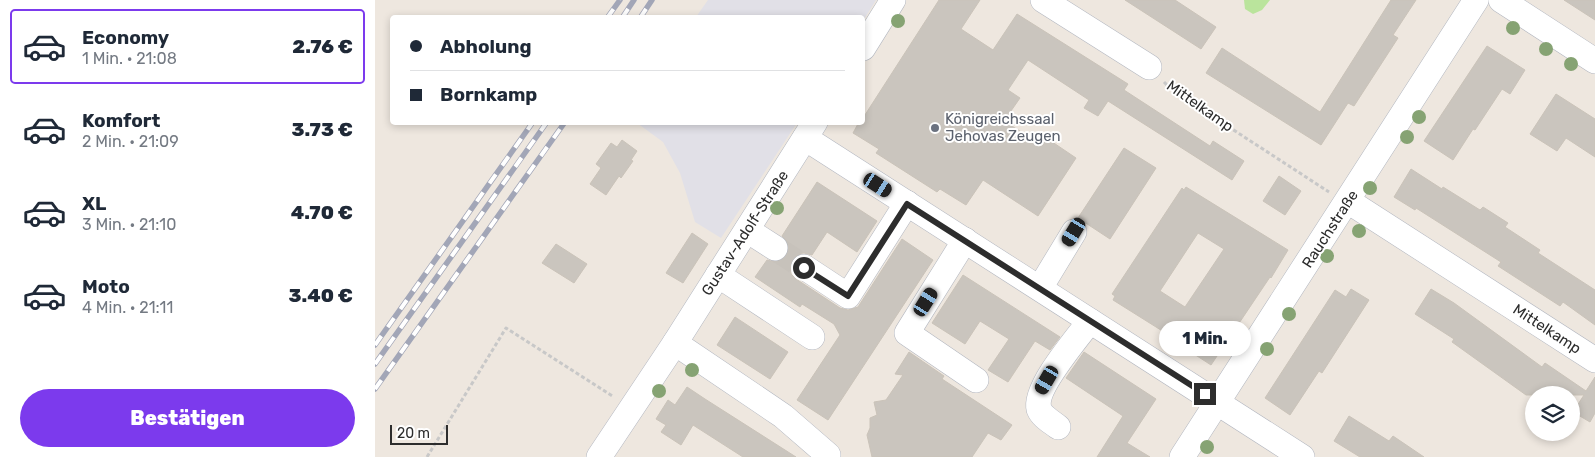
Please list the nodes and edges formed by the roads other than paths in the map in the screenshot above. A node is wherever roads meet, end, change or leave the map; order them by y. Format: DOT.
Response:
graph roads {
  1 [pos="893,0"];
  2 [pos="1043,0"];
  3 [pos="1476,0"];
  4 [pos="1501,0"];
  5 [pos="865,45"];
  6 [pos="1595,61"];
  7 [pos="1149,67"];
  8 [pos="810,130"];
  9 [pos="1340,198"];
  10 [pos="907,204"];
  11 [pos="747,230"];
  12 [pos="1074,232"];
  13 [pos="965,240"];
  14 [pos="775,248"];
  15 [pos="804,268"];
  16 [pos="717,275"];
  17 [pos="1040,288"];
  18 [pos="1090,320"];
  19 [pos="812,337"];
  20 [pos="675,343"];
  21 [pos="1595,360"];
  22 [pos="976,380"];
  23 [pos="1217,402"];
  24 [pos="1059,427"];
  25 [pos="828,455"];
  26 [pos="599,457"];
  27 [pos="1182,457"];
  28 [pos="1303,457"];
  1 -- 5 [label="street"];
  2 -- 7 [label="street"];
  3 -- 9 [label="street, Rauchstraße"];
  4 -- 6 [label="street"];
  8 -- 10 [label="street"];
  8 -- 11 [label="street, Gustav-Adolf-Straße"];
  9 -- 21 [label="street, Mittelkamp"];
  9 -- 23 [label="street, Rauchstraße"];
  10 -- 13 [label="street"];
  10 -- 15 [label="street"];
  11 -- 14 [label="street"];
  11 -- 16 [label="street, Gustav-Adolf-Straße"];
  12 -- 17 [label="street"];
  13 -- 17 [label="street"];
  13 -- 22 [label="street"];
  16 -- 19 [label="street"];
  16 -- 20 [label="street, Gustav-Adolf-Straße"];
  17 -- 18 [label="street"];
  18 -- 23 [label="street"];
  18 -- 24 [label="street"];
  20 -- 25 [label="street"];
  20 -- 26 [label="street, Gustav-Adolf-Straße"];
  23 -- 27 [label="street, Rauchstraße"];
  23 -- 28 [label="street"];
}
